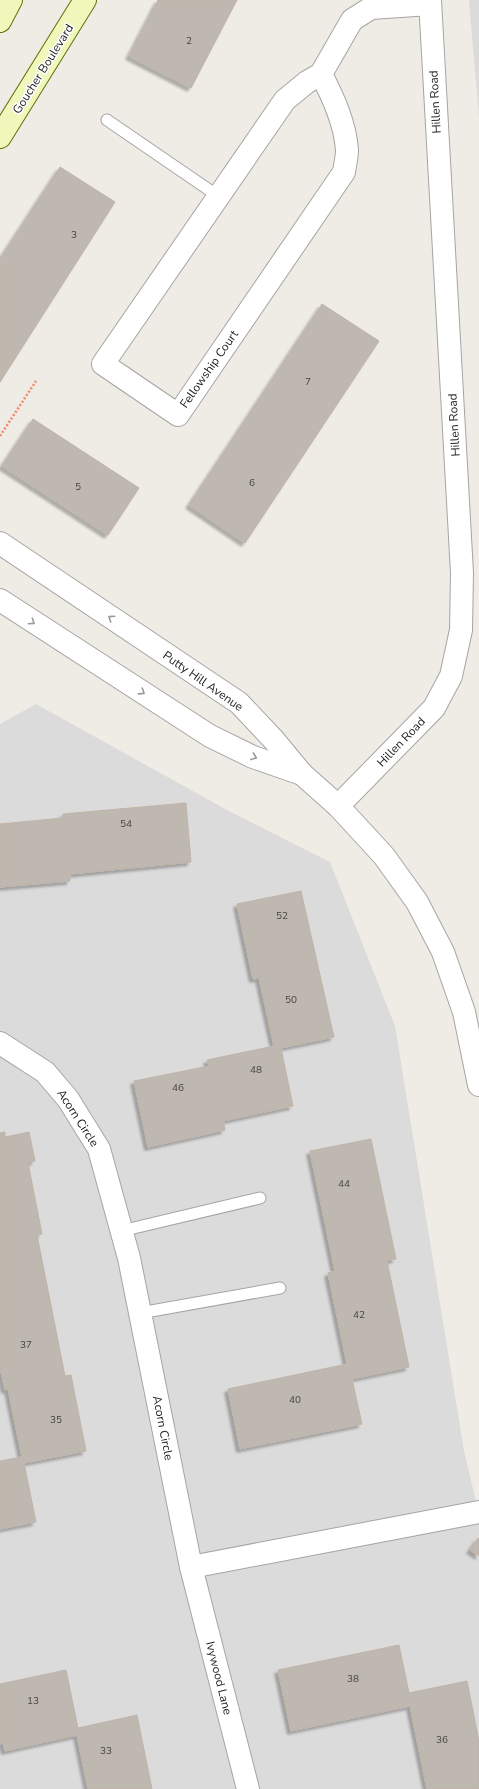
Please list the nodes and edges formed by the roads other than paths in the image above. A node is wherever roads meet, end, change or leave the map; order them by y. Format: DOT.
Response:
graph roads {
  1 [pos="11,0"];
  2 [pos="85,0"];
  3 [pos="430,2"];
  4 [pos="0,20"];
  5 [pos="321,74"];
  6 [pos="107,120"];
  7 [pos="0,137"];
  8 [pos="218,196"];
  9 [pos="0,543"];
  10 [pos="0,600"];
  11 [pos="302,774"];
  12 [pos="338,806"];
  13 [pos="0,1043"];
  14 [pos="479,1085"];
  15 [pos="260,1198"];
  16 [pos="121,1231"];
  17 [pos="280,1288"];
  18 [pos="140,1313"];
  19 [pos="479,1512"];
  20 [pos="191,1567"];
  21 [pos="248,1789"];
  1 -- 4 [label="main road"];
  2 -- 7 [label="main road, Goucher Boulevard"];
  3 -- 5 [label="street, Fellowship Court"];
  3 -- 12 [label="street, Hillen Road"];
  5 -- 8 [label="street, Fellowship Court"];
  5 -- 8 [label="street, Fellowship Court"];
  6 -- 8 [label="lane"];
  11 -- 9 [label="street, Putty Hill Avenue, one-way"];
  10 -- 11 [label="street, one-way"];
  11 -- 12 [label="street"];
  12 -- 14 [label="street"];
  13 -- 16 [label="street, Acorn Circle"];
  15 -- 16 [label="lane"];
  16 -- 18 [label="street, Acorn Circle"];
  17 -- 18 [label="lane"];
  18 -- 20 [label="street, Acorn Circle"];
  19 -- 20 [label="street"];
  20 -- 21 [label="street, Ivywood Lane"];
}
